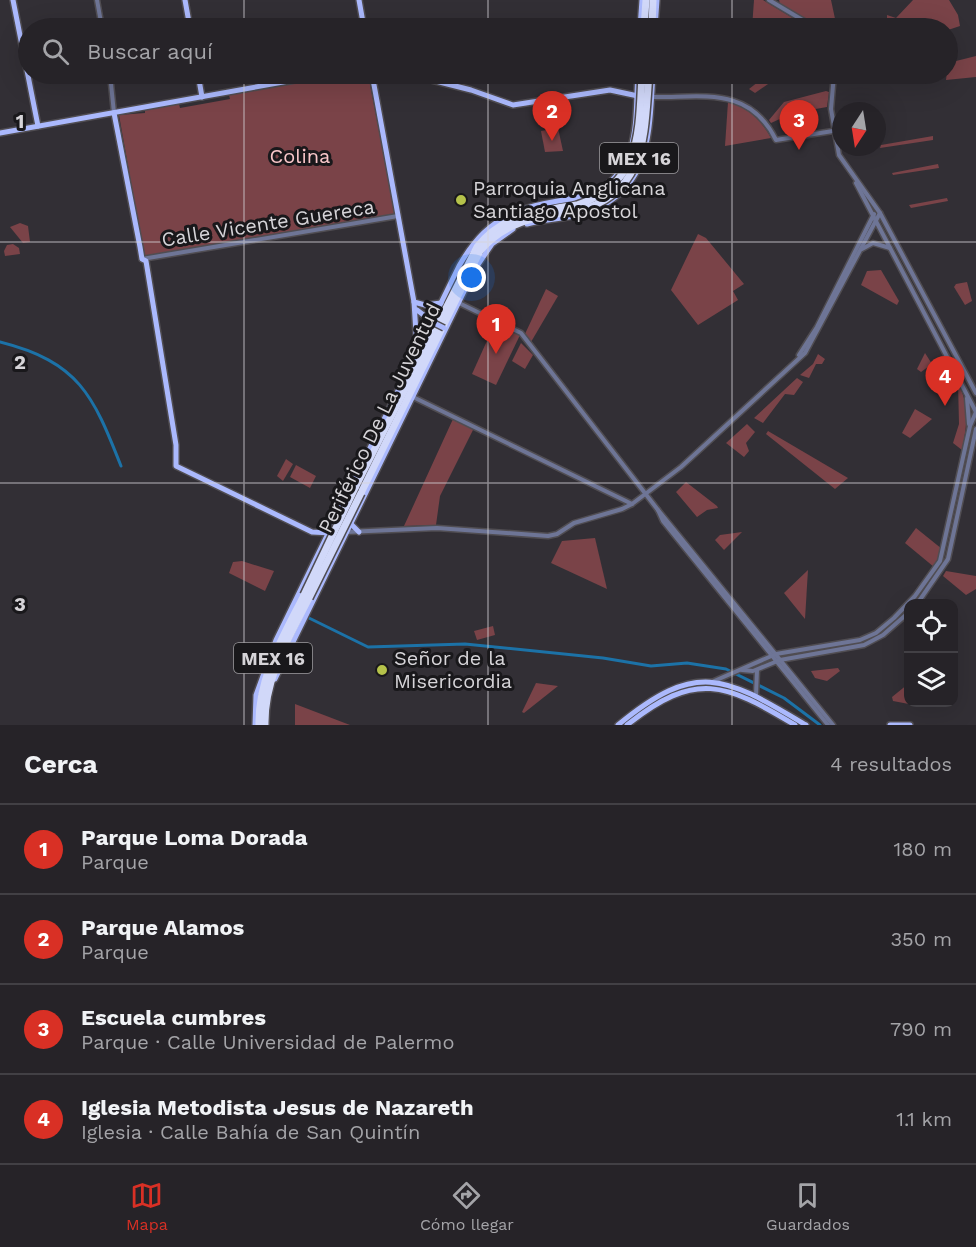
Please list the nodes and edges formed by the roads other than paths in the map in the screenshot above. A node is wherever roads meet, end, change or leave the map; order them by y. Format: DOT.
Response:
graph roads {
  1 [pos="13,0"];
  2 [pos="97,0"];
  3 [pos="185,0"];
  4 [pos="359,0"];
  5 [pos="644,0"];
  6 [pos="769,0"];
  7 [pos="656,1"];
  8 [pos="100,18"];
  9 [pos="188,18"];
  10 [pos="362,18"];
  11 [pos="643,18"];
  12 [pos="654,18"];
  13 [pos="799,18"];
  14 [pos="18,25"];
  15 [pos="30,84"];
  16 [pos="111,84"];
  17 [pos="200,84"];
  18 [pos="273,84"];
  19 [pos="374,84"];
  20 [pos="446,84"];
  21 [pos="641,84"];
  22 [pos="650,84"];
  23 [pos="652,84"];
  24 [pos="833,84"];
  25 [pos="637,86"];
  26 [pos="652,87"];
  27 [pos="636,96"];
  28 [pos="202,97"];
  29 [pos="652,97"];
  30 [pos="636,112"];
  31 [pos="114,113"];
  32 [pos="651,113"];
  33 [pos="832,120"];
  34 [pos="38,126"];
  35 [pos="832,131"];
  36 [pos="0,133"];
  37 [pos="840,156"];
  38 [pos="854,179"];
  39 [pos="577,208"];
  40 [pos="878,211"];
  41 [pos="399,216"];
  42 [pos="874,218"];
  43 [pos="891,249"];
  44 [pos="857,251"];
  45 [pos="142,259"];
  46 [pos="414,302"];
  47 [pos="441,303"];
  48 [pos="459,303"];
  49 [pos="415,309"];
  50 [pos="433,322"];
  51 [pos="445,328"];
  52 [pos="416,354"];
  53 [pos="976,393"];
  54 [pos="967,395"];
  55 [pos="413,397"];
  56 [pos="976,413"];
  57 [pos="400,423"];
  58 [pos="970,426"];
  59 [pos="976,429"];
  60 [pos="382,434"];
  61 [pos="975,437"];
  62 [pos="388,441"];
  63 [pos="370,448"];
  64 [pos="358,490"];
  65 [pos="646,494"];
  66 [pos="632,504"];
  67 [pos="336,519"];
  68 [pos="350,524"];
  69 [pos="345,532"];
  70 [pos="359,532"];
  71 [pos="329,533"];
  72 [pos="318,534"];
  73 [pos="325,542"];
  74 [pos="339,546"];
  75 [pos="307,596"];
  76 [pos="920,599"];
  77 [pos="904,617"];
  78 [pos="287,653"];
  79 [pos="774,655"];
  80 [pos="778,660"];
  81 [pos="276,665"];
  82 [pos="757,669"];
  83 [pos="738,671"];
  84 [pos="711,682"];
  85 [pos="756,695"];
  86 [pos="257,725"];
  87 [pos="267,725"];
  88 [pos="618,725"];
  89 [pos="627,725"];
  90 [pos="795,725"];
  91 [pos="806,725"];
  92 [pos="828,725"];
  93 [pos="833,725"];
  94 [pos="890,725"];
  95 [pos="910,725"];
  1 -- 14 [label="main road"];
  2 -- 8 [label="street"];
  3 -- 9 [label="main road"];
  4 -- 10 [label="main road"];
  5 -- 11 [label="highway"];
  6 -- 13 [label="street"];
  7 -- 12 [label="highway"];
  15 -- 34 [label="main road"];
  16 -- 31 [label="street"];
  17 -- 28 [label="main road"];
  18 -- 28 [label="main road"];
  19 -- 41 [label="main road"];
  20 -- 27 [label="main road"];
  21 -- 39 [label="highway, Periférico De La Juventud / MEX 16, bridge"];
  22 -- 39 [label="highway, Periférico De La Juventud / MEX 16, bridge"];
  23 -- 26 [label="main road"];
  24 -- 33 [label="street"];
  25 -- 26 [label="main road"];
  25 -- 27 [label="main road"];
  26 -- 29 [label="main road"];
  27 -- 29 [label="main road"];
  27 -- 30 [label="main road"];
  28 -- 31 [label="main road"];
  29 -- 32 [label="main road"];
  29 -- 35 [label="street"];
  30 -- 32 [label="main road"];
  30 -- 47 [label="main road"];
  31 -- 34 [label="main road"];
  31 -- 45 [label="main road"];
  32 -- 48 [label="main road"];
  34 -- 36 [label="main road"];
  37 -- 38 [label="street"];
  38 -- 40 [label="street"];
  38 -- 42 [label="street"];
  39 -- 60 [label="highway, Periférico De La Juventud / MEX 16"];
  39 -- 62 [label="highway, Periférico De La Juventud / MEX 16"];
  40 -- 42 [label="street"];
  40 -- 53 [label="street"];
  41 -- 45 [label="street, Calle Vicente Guereca"];
  41 -- 46 [label="main road"];
  42 -- 43 [label="street"];
  42 -- 44 [label="street"];
  43 -- 44 [label="street"];
  43 -- 54 [label="street"];
  44 -- 65 [label="street"];
  45 -- 72 [label="main road"];
  46 -- 47 [label="main road"];
  46 -- 49 [label="main road"];
  47 -- 50 [label="main road"];
  48 -- 51 [label="main road"];
  48 -- 65 [label="street"];
  49 -- 50 [label="main road"];
  49 -- 52 [label="main road"];
  50 -- 51 [label="main road, bridge"];
  50 -- 52 [label="main road"];
  51 -- 55 [label="main road"];
  52 -- 63 [label="main road"];
  54 -- 56 [label="street"];
  54 -- 58 [label="street"];
  55 -- 57 [label="main road"];
  55 -- 66 [label="street"];
  56 -- 58 [label="street"];
  57 -- 62 [label="highway"];
  57 -- 68 [label="main road"];
  58 -- 79 [label="street"];
  59 -- 61 [label="street"];
  60 -- 63 [label="highway"];
  60 -- 64 [label="highway, Periférico De La Juventud / MEX 16"];
  61 -- 76 [label="street"];
  62 -- 64 [label="highway, Periférico De La Juventud / MEX 16"];
  63 -- 67 [label="main road"];
  64 -- 75 [label="highway, Periférico De La Juventud / MEX 16, bridge"];
  65 -- 66 [label="street"];
  65 -- 79 [label="street"];
  66 -- 70 [label="street"];
  67 -- 68 [label="main road"];
  67 -- 71 [label="main road"];
  68 -- 69 [label="main road"];
  68 -- 70 [label="main road"];
  69 -- 70 [label="street"];
  69 -- 71 [label="main road"];
  69 -- 74 [label="main road"];
  71 -- 72 [label="main road"];
  71 -- 73 [label="main road"];
  72 -- 73 [label="main road"];
  73 -- 74 [label="main road"];
  73 -- 86 [label="main road"];
  74 -- 78 [label="main road"];
  75 -- 81 [label="highway, Periférico De La Juventud / MEX 16"];
  75 -- 86 [label="highway, Periférico De La Juventud / MEX 16"];
  77 -- 80 [label="street"];
  78 -- 81 [label="highway"];
  78 -- 87 [label="main road"];
  79 -- 80 [label="street"];
  79 -- 83 [label="street"];
  80 -- 82 [label="street"];
  80 -- 92 [label="street"];
  80 -- 93 [label="street"];
  81 -- 87 [label="highway, Periférico De La Juventud / MEX 16"];
  82 -- 83 [label="street"];
  82 -- 85 [label="street"];
  83 -- 84 [label="street"];
  84 -- 85 [label="main road"];
  84 -- 88 [label="main road"];
  85 -- 91 [label="main road"];
  89 -- 90 [label="main road"];
  94 -- 95 [label="main road"];
}
